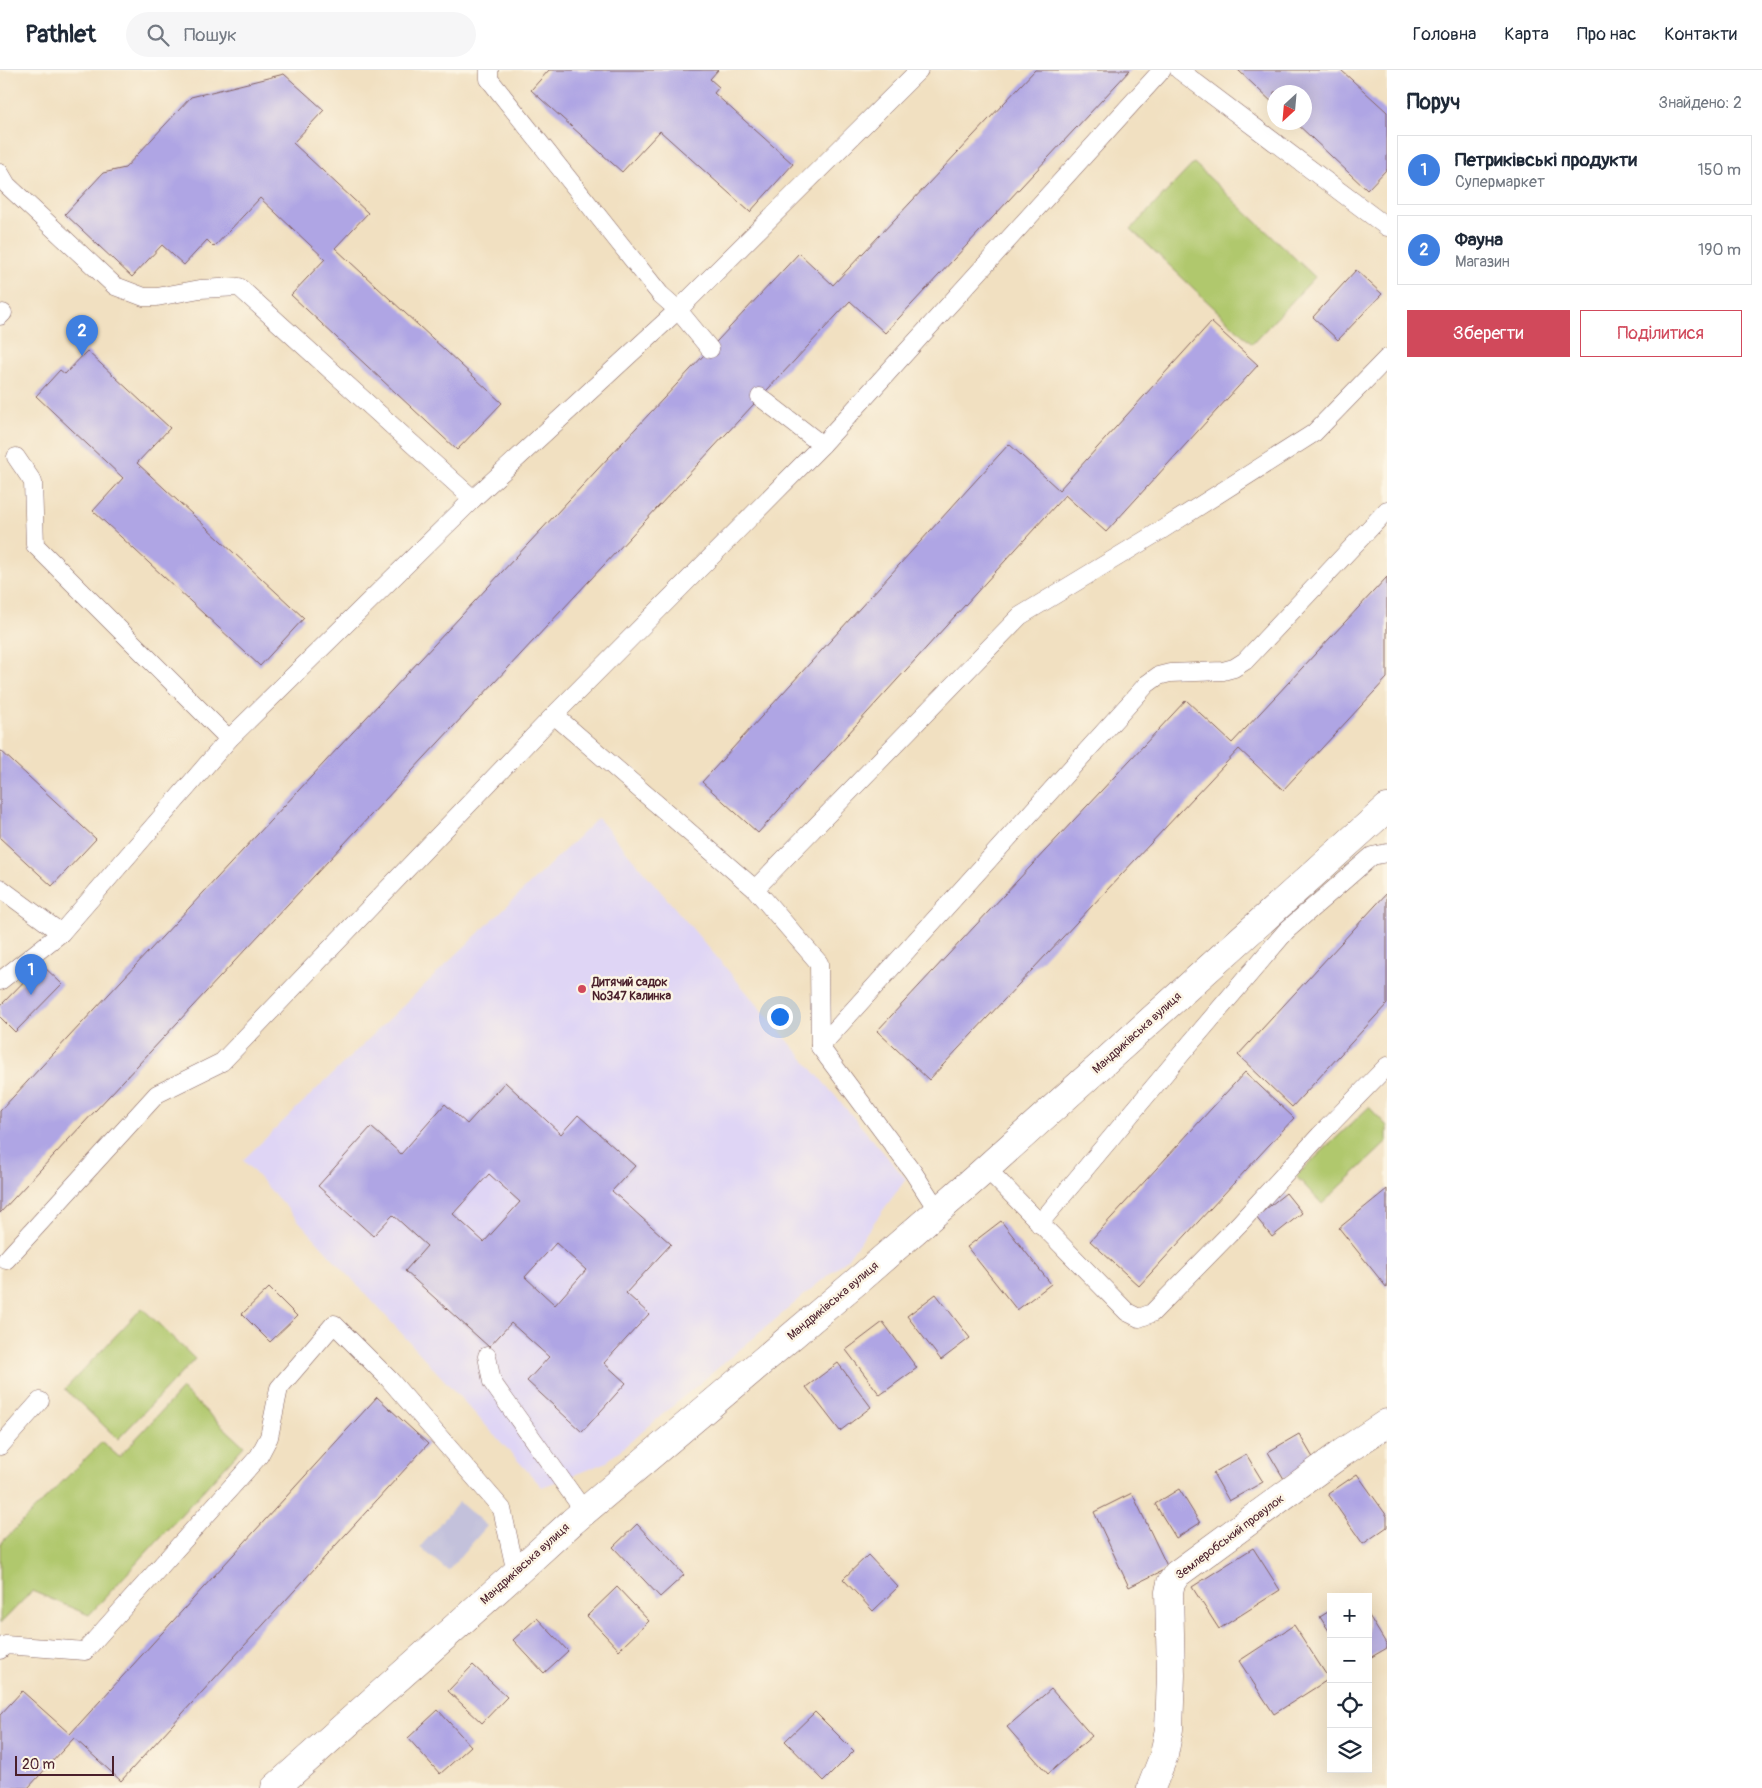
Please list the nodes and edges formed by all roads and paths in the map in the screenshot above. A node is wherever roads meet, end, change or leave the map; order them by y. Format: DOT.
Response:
graph roads {
  1 [pos="489,70"];
  2 [pos="919,70"];
  3 [pos="1162,70"];
  4 [pos="1179,70"];
  5 [pos="0,172"];
  6 [pos="1387,227"];
  7 [pos="678,310"];
  8 [pos="710,349"];
  9 [pos="1387,358"];
  10 [pos="760,397"];
  11 [pos="822,445"];
  12 [pos="16,457"];
  13 [pos="474,498"];
  14 [pos="1387,510"];
  15 [pos="554,714"];
  16 [pos="229,739"];
  17 [pos="1387,808"];
  18 [pos="1387,853"];
  19 [pos="0,888"];
  20 [pos="755,889"];
  21 [pos="61,933"];
  22 [pos="0,980"];
  23 [pos="820,1047"];
  24 [pos="1387,1066"];
  25 [pos="986,1168"];
  26 [pos="938,1211"];
  27 [pos="1040,1224"];
  28 [pos="6,1260"];
  29 [pos="486,1356"];
  30 [pos="40,1401"];
  31 [pos="1387,1423"];
  32 [pos="0,1446"];
  33 [pos="584,1511"];
  34 [pos="516,1573"];
  35 [pos="0,1650"];
  36 [pos="275,1788"];
  37 [pos="1151,1788"];
  1 -- 7 [label="lane"];
  2 -- 7 [label="lane"];
  3 -- 11 [label="lane"];
  4 -- 6 [label="lane"];
  5 -- 13 [label="lane"];
  7 -- 8 [label="lane"];
  7 -- 13 [label="lane"];
  9 -- 20 [label="lane"];
  10 -- 11 [label="lane"];
  11 -- 15 [label="lane"];
  12 -- 16 [label="lane"];
  13 -- 16 [label="lane"];
  14 -- 23 [label="lane"];
  15 -- 20 [label="lane"];
  15 -- 28 [label="lane"];
  16 -- 21 [label="lane"];
  17 -- 25 [label="street, Мандриківська вулиця"];
  18 -- 27 [label="lane"];
  19 -- 21 [label="lane"];
  20 -- 23 [label="lane"];
  21 -- 22 [label="lane"];
  23 -- 26 [label="lane"];
  24 -- 27 [label="lane"];
  25 -- 26 [label="street, Мандриківська вулиця"];
  25 -- 27 [label="lane"];
  26 -- 33 [label="street, Мандриківська вулиця"];
  29 -- 33 [label="lane"];
  30 -- 32 [label="lane"];
  31 -- 37 [label="street, Землеробський провулок"];
  33 -- 34 [label="street, Мандриківська вулиця"];
  34 -- 35 [label="lane"];
  34 -- 36 [label="street, Мандриківська вулиця"];
}
